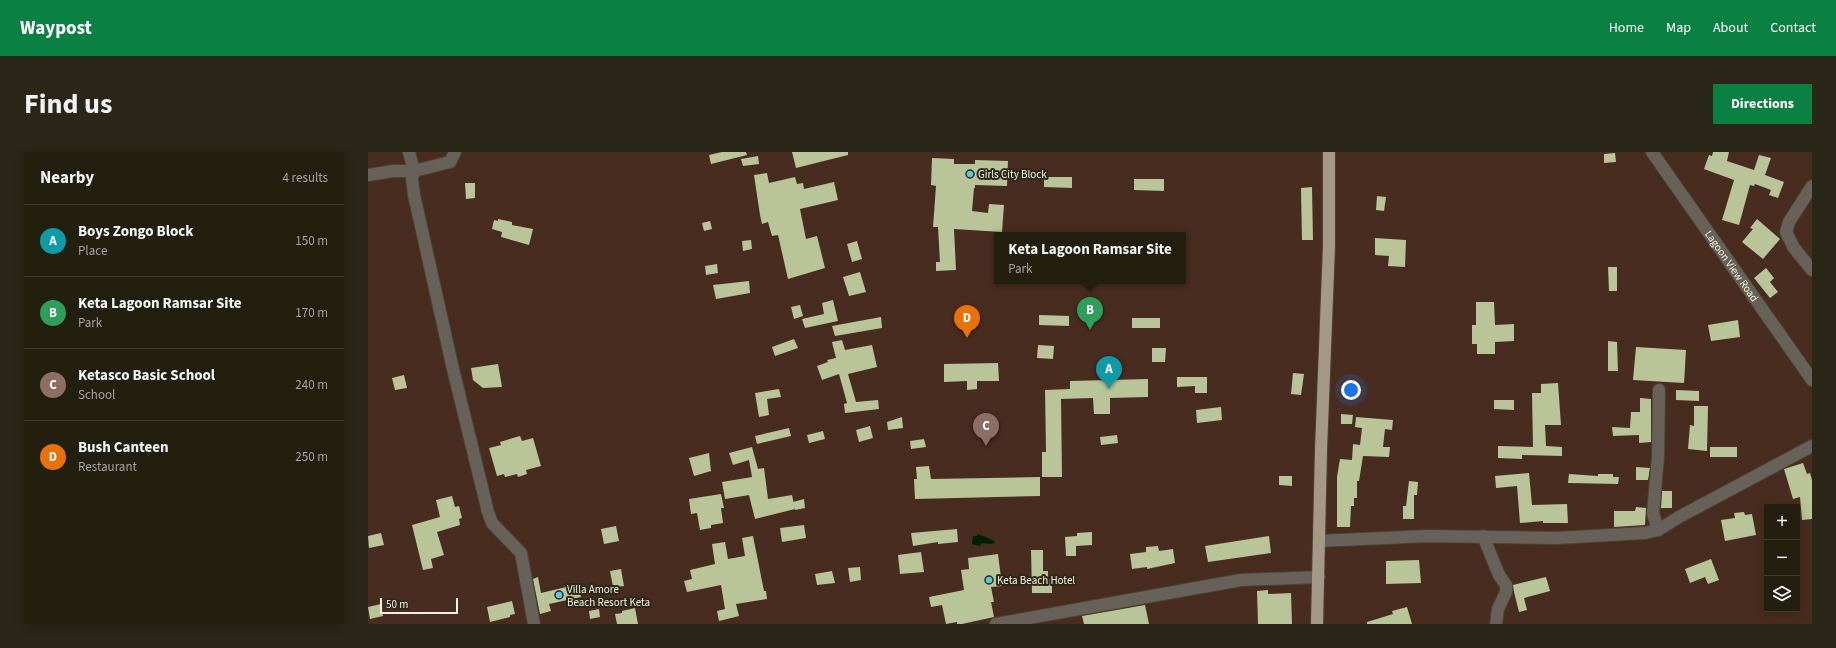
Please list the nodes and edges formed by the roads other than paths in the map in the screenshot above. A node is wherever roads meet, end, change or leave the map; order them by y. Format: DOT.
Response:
graph roads {
  1 [pos="409,152"];
  2 [pos="455,152"];
  3 [pos="1329,152"];
  4 [pos="1652,152"];
  5 [pos="414,171"];
  6 [pos="368,175"];
  7 [pos="1812,186"];
  8 [pos="1812,270"];
  9 [pos="1812,380"];
  10 [pos="1659,390"];
  11 [pos="1812,446"];
  12 [pos="1658,530"];
  13 [pos="1483,536"];
  14 [pos="1319,541"];
  15 [pos="1318,577"];
  16 [pos="534,624"];
  17 [pos="996,624"];
  18 [pos="1317,624"];
  19 [pos="1496,624"];
  1 -- 5 [label="street"];
  2 -- 5 [label="street"];
  3 -- 14 [label="main road"];
  4 -- 9 [label="street, Lagoon View Road"];
  5 -- 6 [label="street"];
  5 -- 16 [label="street"];
  7 -- 8 [label="street"];
  10 -- 12 [label="street"];
  11 -- 12 [label="street"];
  12 -- 13 [label="street"];
  13 -- 14 [label="street"];
  13 -- 19 [label="street"];
  14 -- 15 [label="main road"];
  15 -- 17 [label="street"];
  15 -- 18 [label="main road"];
}
